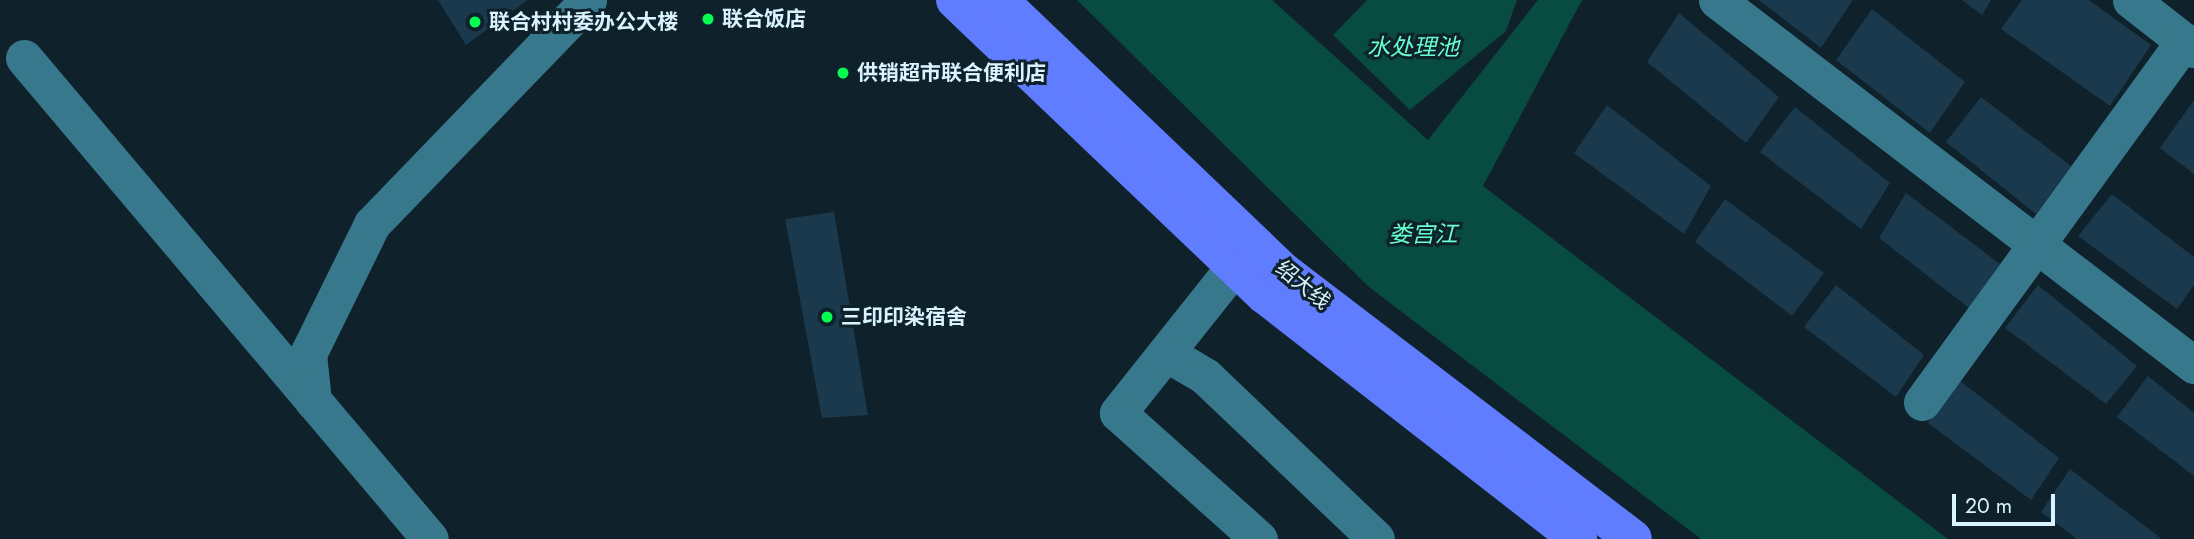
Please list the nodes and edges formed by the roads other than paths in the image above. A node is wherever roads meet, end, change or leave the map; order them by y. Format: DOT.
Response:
graph roads {
  1 [pos="588,0"];
  2 [pos="955,0"];
  3 [pos="999,0"];
  4 [pos="1717,0"];
  5 [pos="2131,0"];
  6 [pos="2189,46"];
  7 [pos="24,58"];
  8 [pos="2035,243"];
  9 [pos="1244,254"];
  10 [pos="1166,353"];
  11 [pos="2194,365"];
  12 [pos="313,401"];
  13 [pos="1922,402"];
  14 [pos="430,539"];
  15 [pos="1259,539"];
  16 [pos="1376,539"];
  17 [pos="1578,539"];
  18 [pos="1633,539"];
  1 -- 12 [label="street"];
  2 -- 9 [label="main road, 绍大线"];
  3 -- 9 [label="main road, 绍大线"];
  4 -- 8 [label="street"];
  5 -- 6 [label="street"];
  6 -- 8 [label="street"];
  7 -- 12 [label="street"];
  8 -- 11 [label="street"];
  8 -- 13 [label="street"];
  9 -- 10 [label="street"];
  9 -- 17 [label="main road, 绍大线"];
  9 -- 18 [label="main road, 绍大线"];
  10 -- 15 [label="street"];
  10 -- 16 [label="street"];
  12 -- 14 [label="street"];
}
